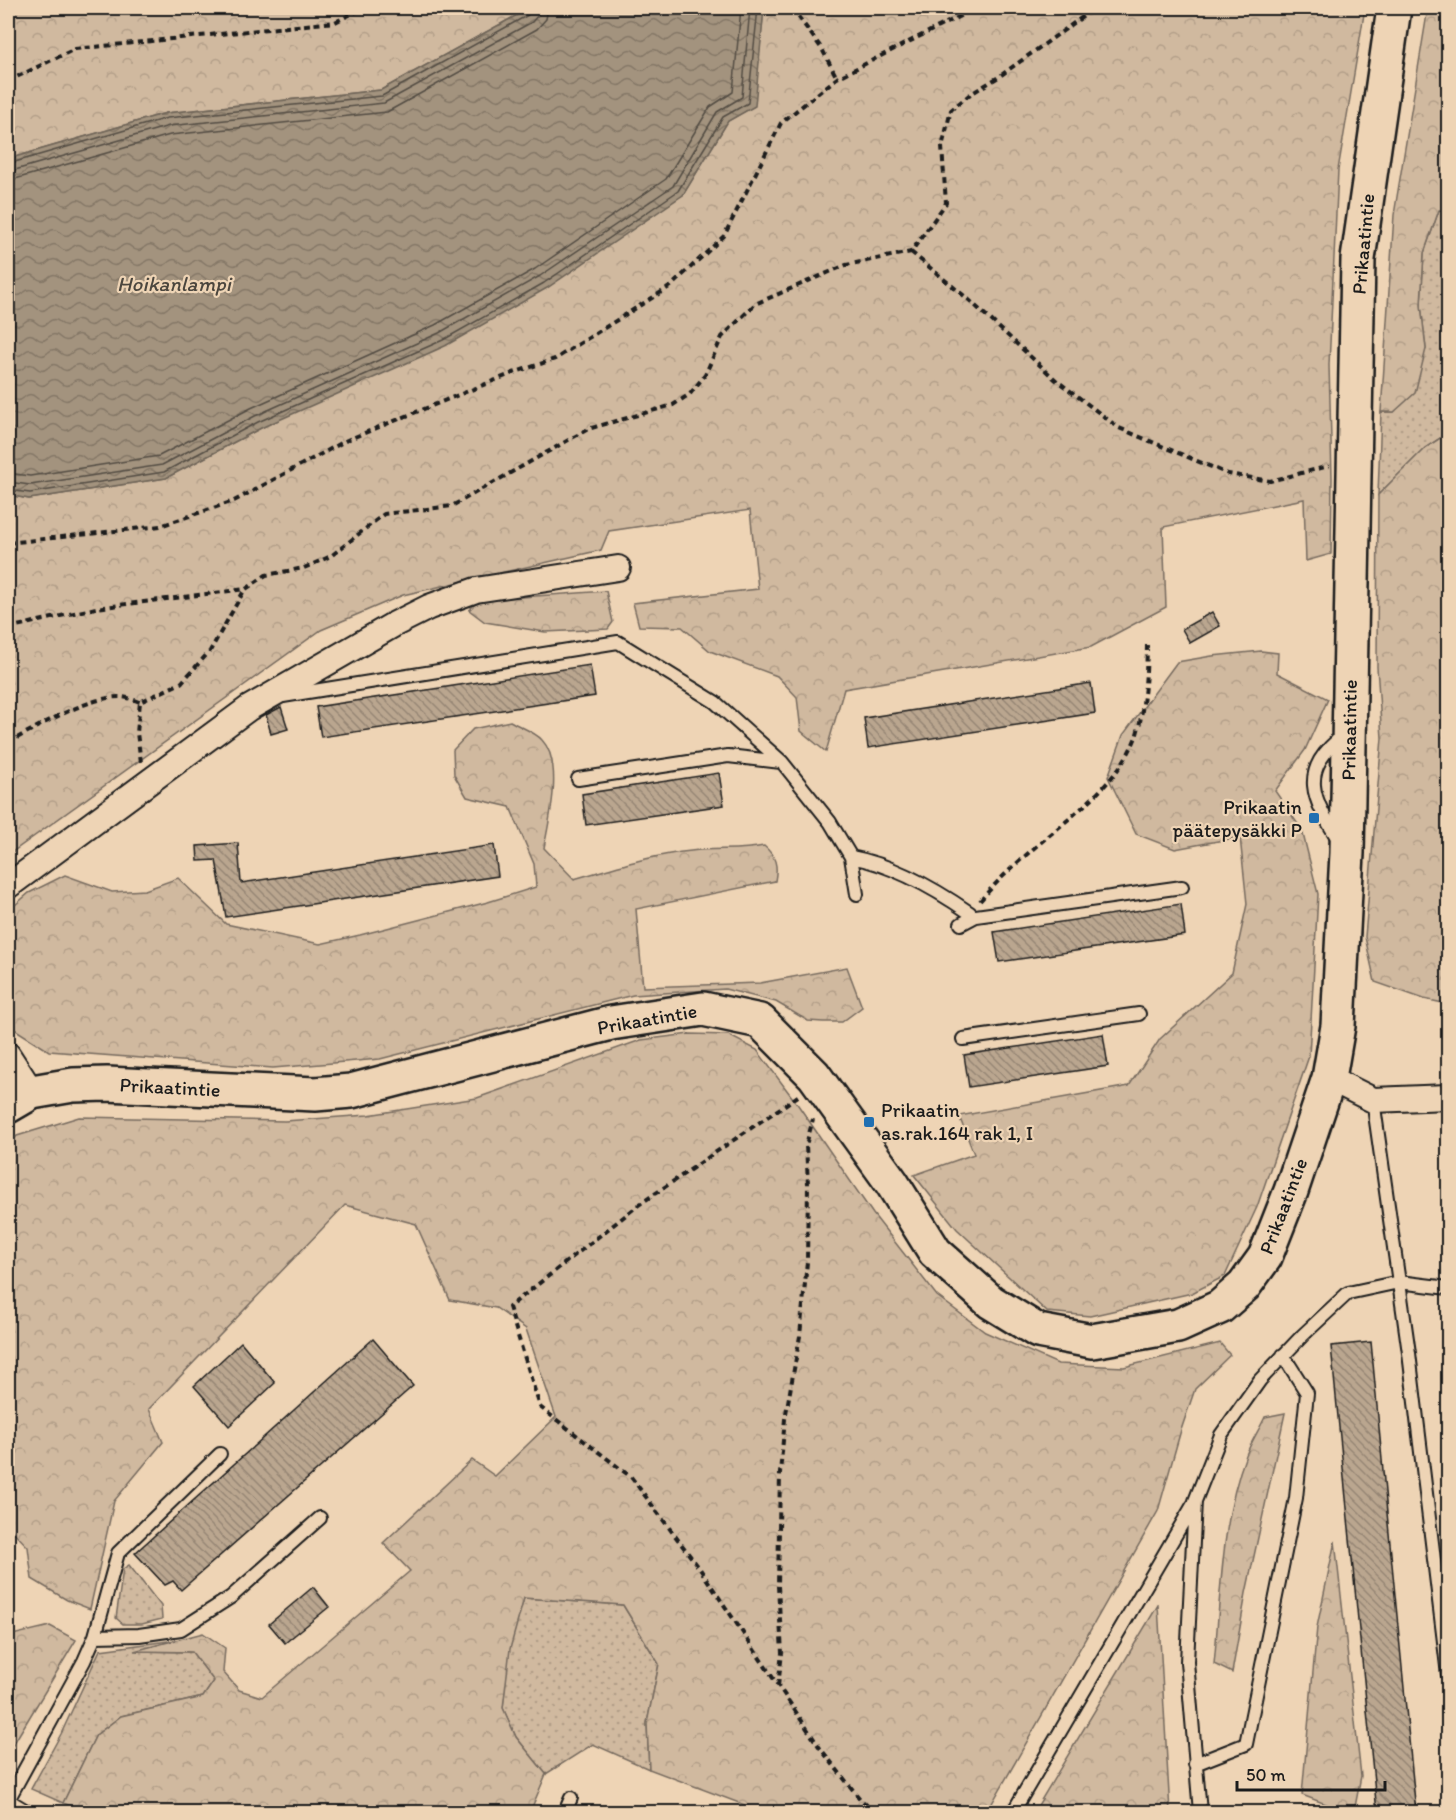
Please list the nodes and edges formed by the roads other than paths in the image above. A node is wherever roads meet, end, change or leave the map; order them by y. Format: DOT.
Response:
graph roads {
  1 [pos="1394,8"];
  2 [pos="618,568"];
  3 [pos="267,698"];
  4 [pos="782,762"];
  5 [pos="578,779"];
  6 [pos="851,857"];
  7 [pos="8,886"];
  8 [pos="1182,886"];
  9 [pos="857,894"];
  10 [pos="970,913"];
  11 [pos="961,924"];
  12 [pos="1139,1014"];
  13 [pos="963,1038"];
  14 [pos="8,1055"];
  15 [pos="1329,1078"];
  16 [pos="1449,1097"];
  17 [pos="20,1099"];
  18 [pos="1373,1100"];
  19 [pos="1399,1282"];
  20 [pos="1449,1288"];
  21 [pos="1283,1355"];
  22 [pos="220,1454"];
  23 [pos="1195,1501"];
  24 [pos="320,1518"];
  25 [pos="95,1636"];
  26 [pos="1449,1675"];
  27 [pos="1196,1764"];
  28 [pos="571,1798"];
  29 [pos="8,1800"];
  30 [pos="28,1812"];
  31 [pos="565,1812"];
  32 [pos="1013,1812"];
  33 [pos="1200,1812"];
  1 -- 15 [label="street, Prikaatintie"];
  2 -- 3 [label="street"];
  3 -- 4 [label="lane"];
  3 -- 7 [label="street"];
  4 -- 5 [label="lane"];
  4 -- 6 [label="lane"];
  6 -- 9 [label="lane"];
  6 -- 10 [label="lane"];
  8 -- 11 [label="lane"];
  12 -- 13 [label="lane"];
  14 -- 17 [label="street"];
  15 -- 17 [label="street, Prikaatintie"];
  15 -- 18 [label="street"];
  16 -- 18 [label="street"];
  18 -- 19 [label="lane"];
  19 -- 20 [label="lane"];
  19 -- 21 [label="lane"];
  19 -- 26 [label="lane"];
  21 -- 23 [label="lane"];
  21 -- 27 [label="lane"];
  22 -- 25 [label="lane"];
  23 -- 27 [label="lane"];
  23 -- 32 [label="lane"];
  24 -- 25 [label="lane"];
  25 -- 29 [label="lane"];
  27 -- 33 [label="lane"];
  28 -- 31 [label="lane"];
  29 -- 30 [label="lane"];
}
